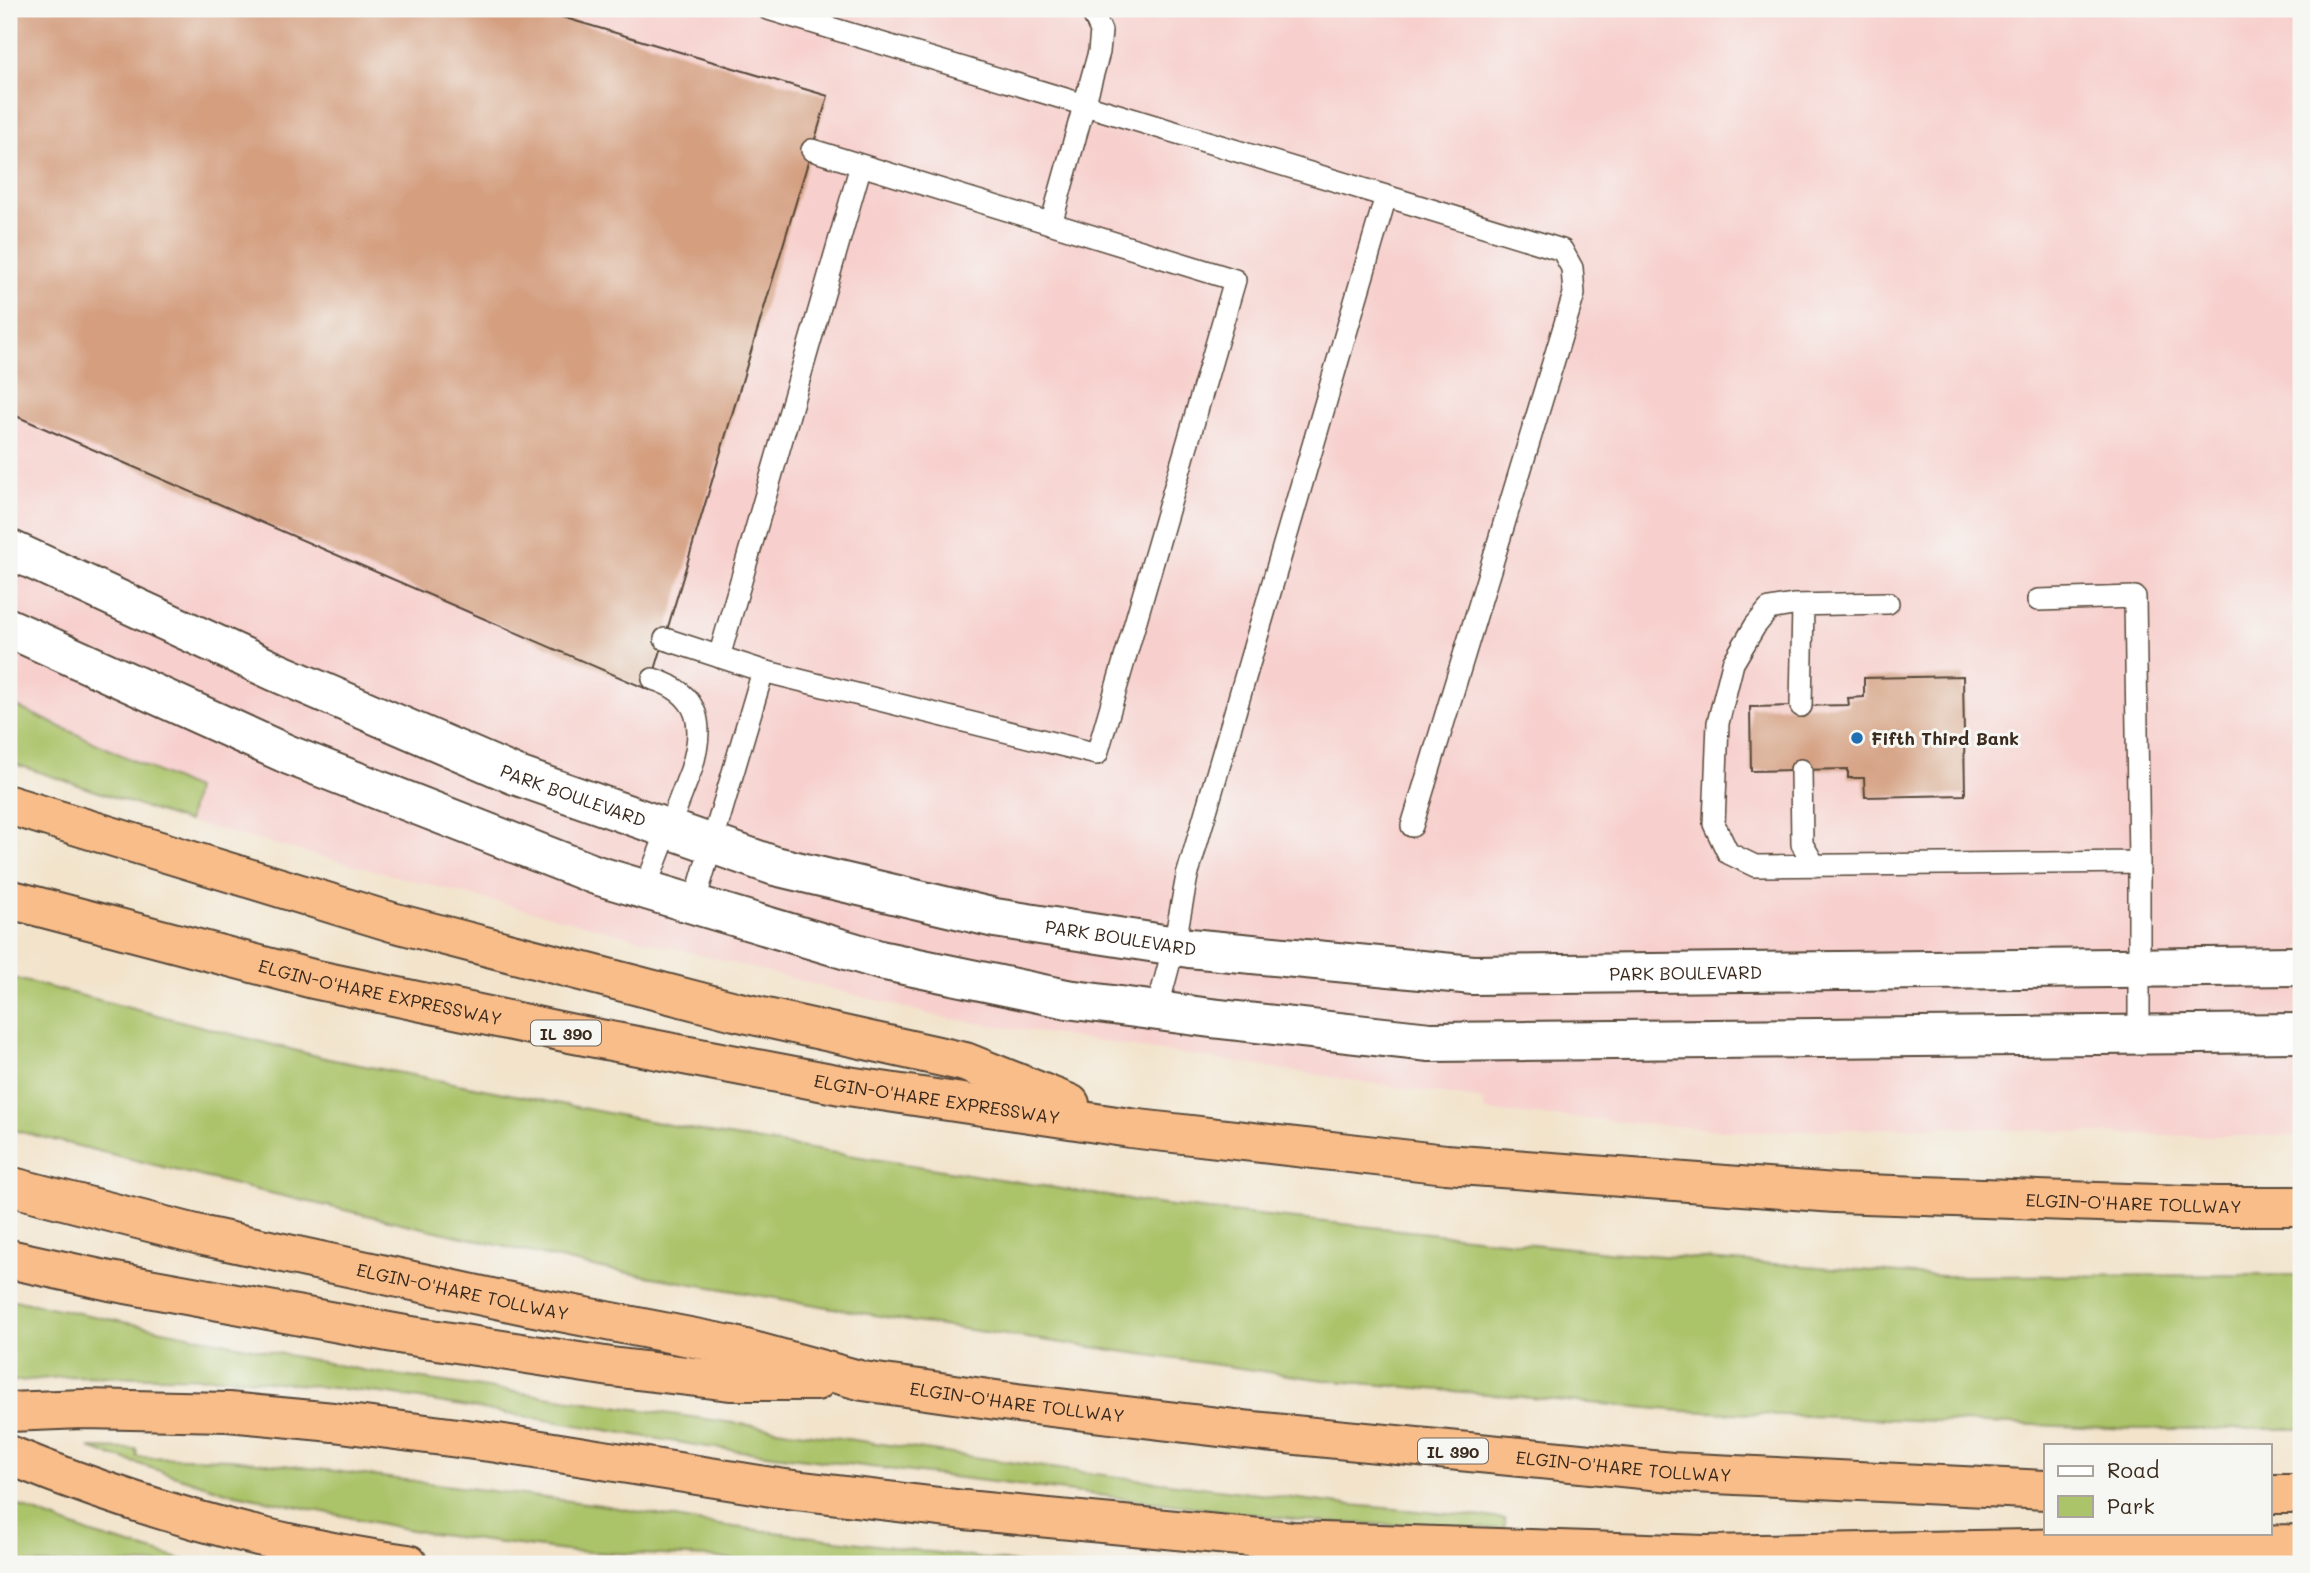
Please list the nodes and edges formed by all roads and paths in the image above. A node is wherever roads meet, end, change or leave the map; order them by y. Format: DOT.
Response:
graph roads {
  1 [pos="768,9"];
  2 [pos="1091,9"];
  3 [pos="1084,105"];
  4 [pos="812,150"];
  5 [pos="860,165"];
  6 [pos="1386,196"];
  7 [pos="1051,224"];
  8 [pos="9,549"];
  9 [pos="2038,600"];
  10 [pos="1888,603"];
  11 [pos="1803,605"];
  12 [pos="9,628"];
  13 [pos="665,639"];
  14 [pos="719,657"];
  15 [pos="763,671"];
  16 [pos="653,679"];
  17 [pos="1801,706"];
  18 [pos="1801,770"];
  19 [pos="9,805"];
  20 [pos="1412,826"];
  21 [pos="670,829"];
  22 [pos="712,843"];
  23 [pos="2139,862"];
  24 [pos="1815,866"];
  25 [pos="645,890"];
  26 [pos="9,899"];
  27 [pos="694,904"];
  28 [pos="1174,946"];
  29 [pos="2301,966"];
  30 [pos="2139,968"];
  31 [pos="1157,1010"];
  32 [pos="2301,1033"];
  33 [pos="2139,1034"];
  34 [pos="1130,1128"];
  35 [pos="9,1186"];
  36 [pos="2301,1206"];
  37 [pos="9,1259"];
  38 [pos="863,1381"];
  39 [pos="9,1412"];
  40 [pos="9,1455"];
  41 [pos="2044,1490"];
  42 [pos="2272,1494"];
  43 [pos="2301,1494"];
  44 [pos="2301,1544"];
  45 [pos="408,1564"];
  1 -- 3 [label="lane"];
  2 -- 3 [label="lane"];
  3 -- 6 [label="lane"];
  3 -- 7 [label="lane"];
  4 -- 5 [label="lane"];
  5 -- 7 [label="lane"];
  5 -- 14 [label="lane"];
  6 -- 20 [label="lane"];
  6 -- 28 [label="lane"];
  7 -- 15 [label="lane"];
  8 -- 21 [label="street, PARK BOULEVARD"];
  9 -- 23 [label="lane"];
  10 -- 11 [label="lane"];
  11 -- 17 [label="lane"];
  11 -- 24 [label="lane"];
  12 -- 25 [label="street"];
  13 -- 14 [label="lane"];
  14 -- 15 [label="lane"];
  15 -- 22 [label="lane"];
  16 -- 21 [label="lane"];
  18 -- 24 [label="lane"];
  19 -- 34 [label="highway"];
  21 -- 22 [label="street, PARK BOULEVARD"];
  21 -- 25 [label="lane"];
  22 -- 27 [label="lane"];
  22 -- 28 [label="street, PARK BOULEVARD"];
  23 -- 24 [label="lane"];
  23 -- 30 [label="lane"];
  25 -- 27 [label="street"];
  26 -- 34 [label="highway, ELGIN-O'HARE EXPRESSWAY / IL 390"];
  27 -- 31 [label="street"];
  28 -- 30 [label="street, PARK BOULEVARD"];
  28 -- 31 [label="lane"];
  29 -- 30 [label="street, PARK BOULEVARD"];
  30 -- 33 [label="lane"];
  31 -- 33 [label="street"];
  32 -- 33 [label="street"];
  34 -- 36 [label="highway, ELGIN-O'HARE TOLLWAY / IL 390"];
  35 -- 38 [label="highway, ELGIN-O'HARE TOLLWAY / IL 390"];
  37 -- 38 [label="highway"];
  38 -- 41 [label="highway, ELGIN-O'HARE TOLLWAY / IL 390"];
  39 -- 44 [label="highway"];
  40 -- 45 [label="highway"];
  42 -- 43 [label="highway"];
}
